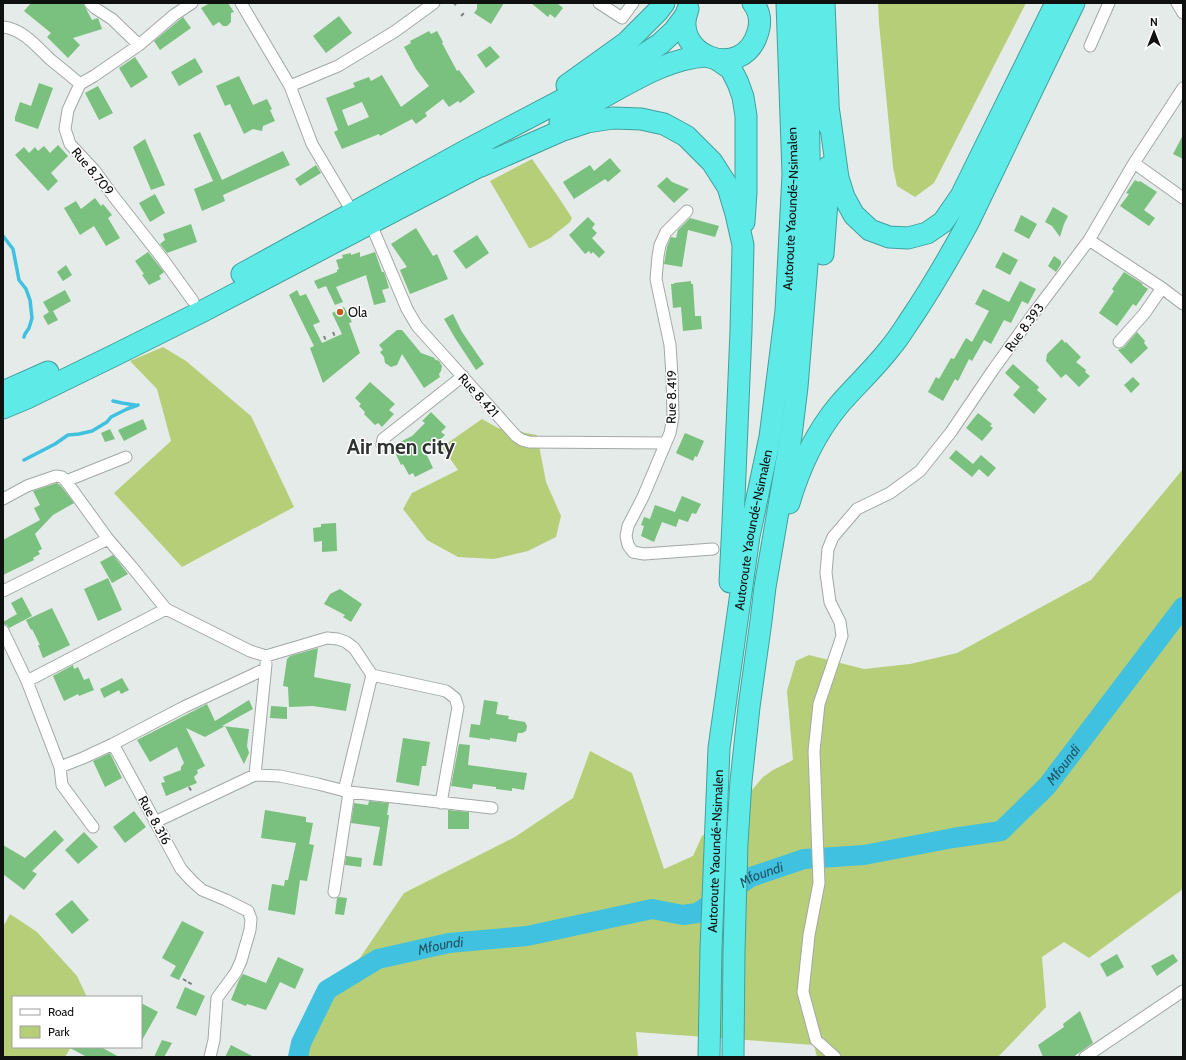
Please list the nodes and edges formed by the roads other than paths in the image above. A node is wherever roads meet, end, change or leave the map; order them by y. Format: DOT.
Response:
graph roads {
  1 [pos="90,3"];
  2 [pos="192,3"];
  3 [pos="241,3"];
  4 [pos="434,3"];
  5 [pos="633,3"];
  6 [pos="664,3"];
  7 [pos="753,3"];
  8 [pos="780,3"];
  9 [pos="787,3"];
  10 [pos="807,3"];
  11 [pos="1056,3"];
  12 [pos="1074,3"];
  13 [pos="1109,3"];
  14 [pos="1177,3"];
  15 [pos="601,4"];
  16 [pos="689,9"];
  17 [pos="1183,13"];
  18 [pos="819,16"];
  19 [pos="3,27"];
  20 [pos="760,27"];
  21 [pos="139,44"];
  22 [pos="1090,46"];
  23 [pos="712,58"];
  24 [pos="80,84"];
  25 [pos="290,86"];
  26 [pos="1183,88"];
  27 [pos="829,113"];
  28 [pos="467,150"];
  29 [pos="1134,163"];
  30 [pos="481,166"];
  31 [pos="1183,198"];
  32 [pos="687,210"];
  33 [pos="362,218"];
  34 [pos="1089,240"];
  35 [pos="743,245"];
  36 [pos="1162,288"];
  37 [pos="193,301"];
  38 [pos="1183,304"];
  39 [pos="1119,342"];
  40 [pos="463,376"];
  41 [pos="797,387"];
  42 [pos="3,392"];
  43 [pos="3,408"];
  44 [pos="666,443"];
  45 [pos="382,445"];
  46 [pos="126,457"];
  47 [pos="66,481"];
  48 [pos="3,499"];
  49 [pos="108,539"];
  50 [pos="713,549"];
  51 [pos="3,591"];
  52 [pos="166,609"];
  53 [pos="762,621"];
  54 [pos="3,631"];
  55 [pos="266,656"];
  56 [pos="265,669"];
  57 [pos="372,676"];
  58 [pos="27,680"];
  59 [pos="113,744"];
  60 [pos="719,748"];
  61 [pos="60,767"];
  62 [pos="255,775"];
  63 [pos="346,791"];
  64 [pos="441,803"];
  65 [pos="492,808"];
  66 [pos="156,822"];
  67 [pos="93,827"];
  68 [pos="334,892"];
  69 [pos="1183,991"];
  70 [pos="210,1057"];
  71 [pos="710,1057"];
  72 [pos="733,1057"];
  73 [pos="836,1057"];
  74 [pos="1085,1057"];
  1 -- 21 [label="street"];
  2 -- 21 [label="street"];
  3 -- 25 [label="street, Rue 8.421"];
  4 -- 25 [label="street"];
  5 -- 15 [label="street"];
  6 -- 28 [label="highway"];
  7 -- 20 [label="highway"];
  8 -- 20 [label="highway"];
  9 -- 60 [label="highway, Autoroute Yaoundé-Nsimalen"];
  10 -- 18 [label="highway, Autoroute Yaoundé-Nsimalen"];
  11 -- 27 [label="highway"];
  12 -- 53 [label="highway"];
  13 -- 22 [label="street"];
  14 -- 17 [label="street"];
  16 -- 23 [label="highway"];
  16 -- 28 [label="highway"];
  18 -- 27 [label="highway"];
  18 -- 41 [label="highway, Autoroute Yaoundé-Nsimalen"];
  19 -- 24 [label="street"];
  20 -- 23 [label="highway"];
  21 -- 24 [label="street"];
  23 -- 30 [label="highway"];
  23 -- 35 [label="highway"];
  24 -- 37 [label="street, Rue 8.709"];
  25 -- 33 [label="street, Rue 8.421"];
  26 -- 29 [label="street, Rue 8.393"];
  27 -- 41 [label="highway"];
  28 -- 33 [label="highway"];
  29 -- 31 [label="street"];
  29 -- 34 [label="street, Rue 8.393"];
  30 -- 33 [label="highway"];
  30 -- 35 [label="highway"];
  32 -- 44 [label="street, Rue 8.419"];
  33 -- 37 [label="highway"];
  33 -- 40 [label="street, Rue 8.421"];
  33 -- 43 [label="highway"];
  34 -- 36 [label="street"];
  34 -- 73 [label="street, Rue 8.393"];
  35 -- 60 [label="highway"];
  36 -- 38 [label="street"];
  36 -- 39 [label="street"];
  37 -- 42 [label="highway"];
  40 -- 44 [label="street, Rue 8.421"];
  40 -- 45 [label="street"];
  41 -- 53 [label="highway, Autoroute Yaoundé-Nsimalen"];
  44 -- 50 [label="street, Rue 8.419"];
  46 -- 47 [label="street"];
  47 -- 48 [label="street"];
  47 -- 49 [label="street"];
  49 -- 51 [label="street"];
  49 -- 52 [label="street"];
  52 -- 55 [label="street"];
  52 -- 58 [label="street"];
  53 -- 72 [label="highway, Autoroute Yaoundé-Nsimalen"];
  54 -- 58 [label="street"];
  55 -- 56 [label="street"];
  55 -- 57 [label="street"];
  56 -- 59 [label="street"];
  56 -- 62 [label="street"];
  57 -- 63 [label="street"];
  57 -- 64 [label="street"];
  58 -- 61 [label="street"];
  59 -- 61 [label="street"];
  59 -- 66 [label="street, Rue 8.316"];
  60 -- 71 [label="highway, Autoroute Yaoundé-Nsimalen"];
  61 -- 67 [label="street"];
  62 -- 63 [label="street"];
  62 -- 66 [label="street"];
  63 -- 64 [label="street"];
  63 -- 68 [label="street"];
  64 -- 65 [label="street"];
  66 -- 70 [label="street, Rue 8.316"];
  69 -- 74 [label="street"];
}
